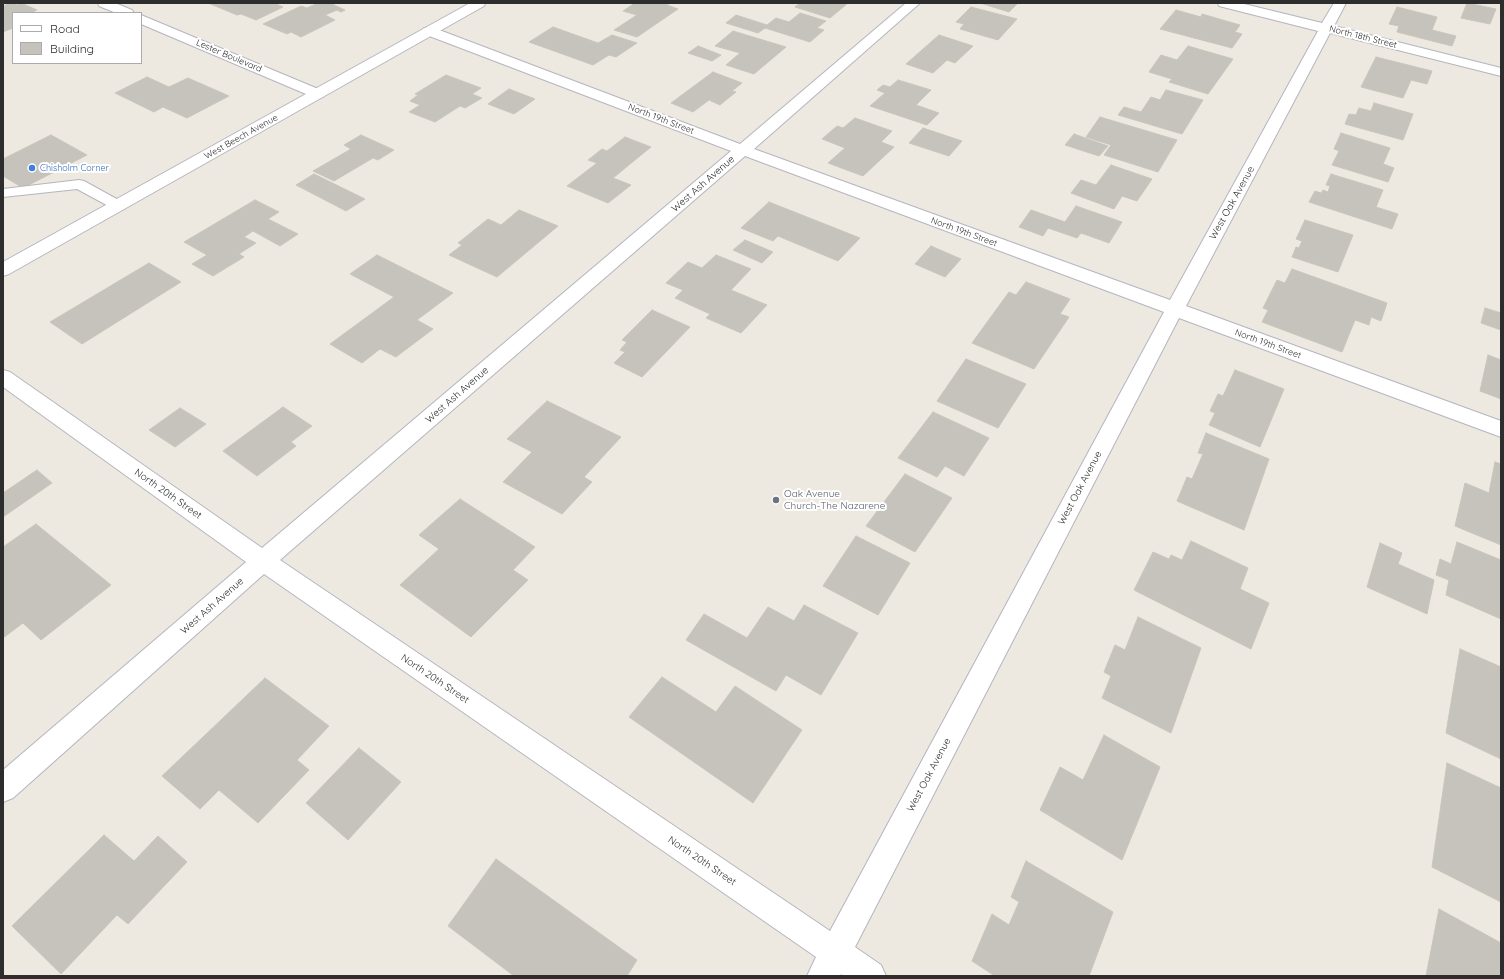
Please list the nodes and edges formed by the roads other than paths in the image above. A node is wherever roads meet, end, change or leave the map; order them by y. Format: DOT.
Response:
graph roads {
  1 [pos="104,3"];
  2 [pos="479,3"];
  3 [pos="914,3"];
  4 [pos="1224,3"];
  5 [pos="1340,3"];
  6 [pos="125,12"];
  7 [pos="142,19"];
  8 [pos="1327,28"];
  9 [pos="429,31"];
  10 [pos="1501,72"];
  11 [pos="318,94"];
  12 [pos="742,150"];
  13 [pos="3,193"];
  14 [pos="119,206"];
  15 [pos="4,268"];
  16 [pos="1174,310"];
  17 [pos="3,377"];
  18 [pos="1501,429"];
  19 [pos="263,561"];
  20 [pos="3,788"];
  21 [pos="836,952"];
  22 [pos="823,976"];
  23 [pos="870,976"];
  1 -- 6 [label="street"];
  2 -- 9 [label="street, West Beech Avenue"];
  3 -- 12 [label="street, West Ash Avenue"];
  4 -- 8 [label="street, North 18th Street"];
  5 -- 8 [label="street, West Oak Avenue"];
  7 -- 11 [label="street, Lester Boulevard"];
  8 -- 10 [label="street, North 18th Street"];
  8 -- 16 [label="street, West Oak Avenue"];
  9 -- 11 [label="street, West Beech Avenue"];
  9 -- 12 [label="street, North 19th Street"];
  11 -- 14 [label="street, West Beech Avenue"];
  12 -- 16 [label="street, North 19th Street"];
  12 -- 19 [label="street, West Ash Avenue"];
  13 -- 14 [label="lane"];
  14 -- 15 [label="street, West Beech Avenue"];
  16 -- 18 [label="street, North 19th Street"];
  16 -- 21 [label="street, West Oak Avenue"];
  17 -- 19 [label="street, North 20th Street"];
  19 -- 20 [label="street, West Ash Avenue"];
  19 -- 21 [label="street, North 20th Street"];
  21 -- 22 [label="street, West Oak Avenue"];
  21 -- 23 [label="street, North 20th Street"];
}
